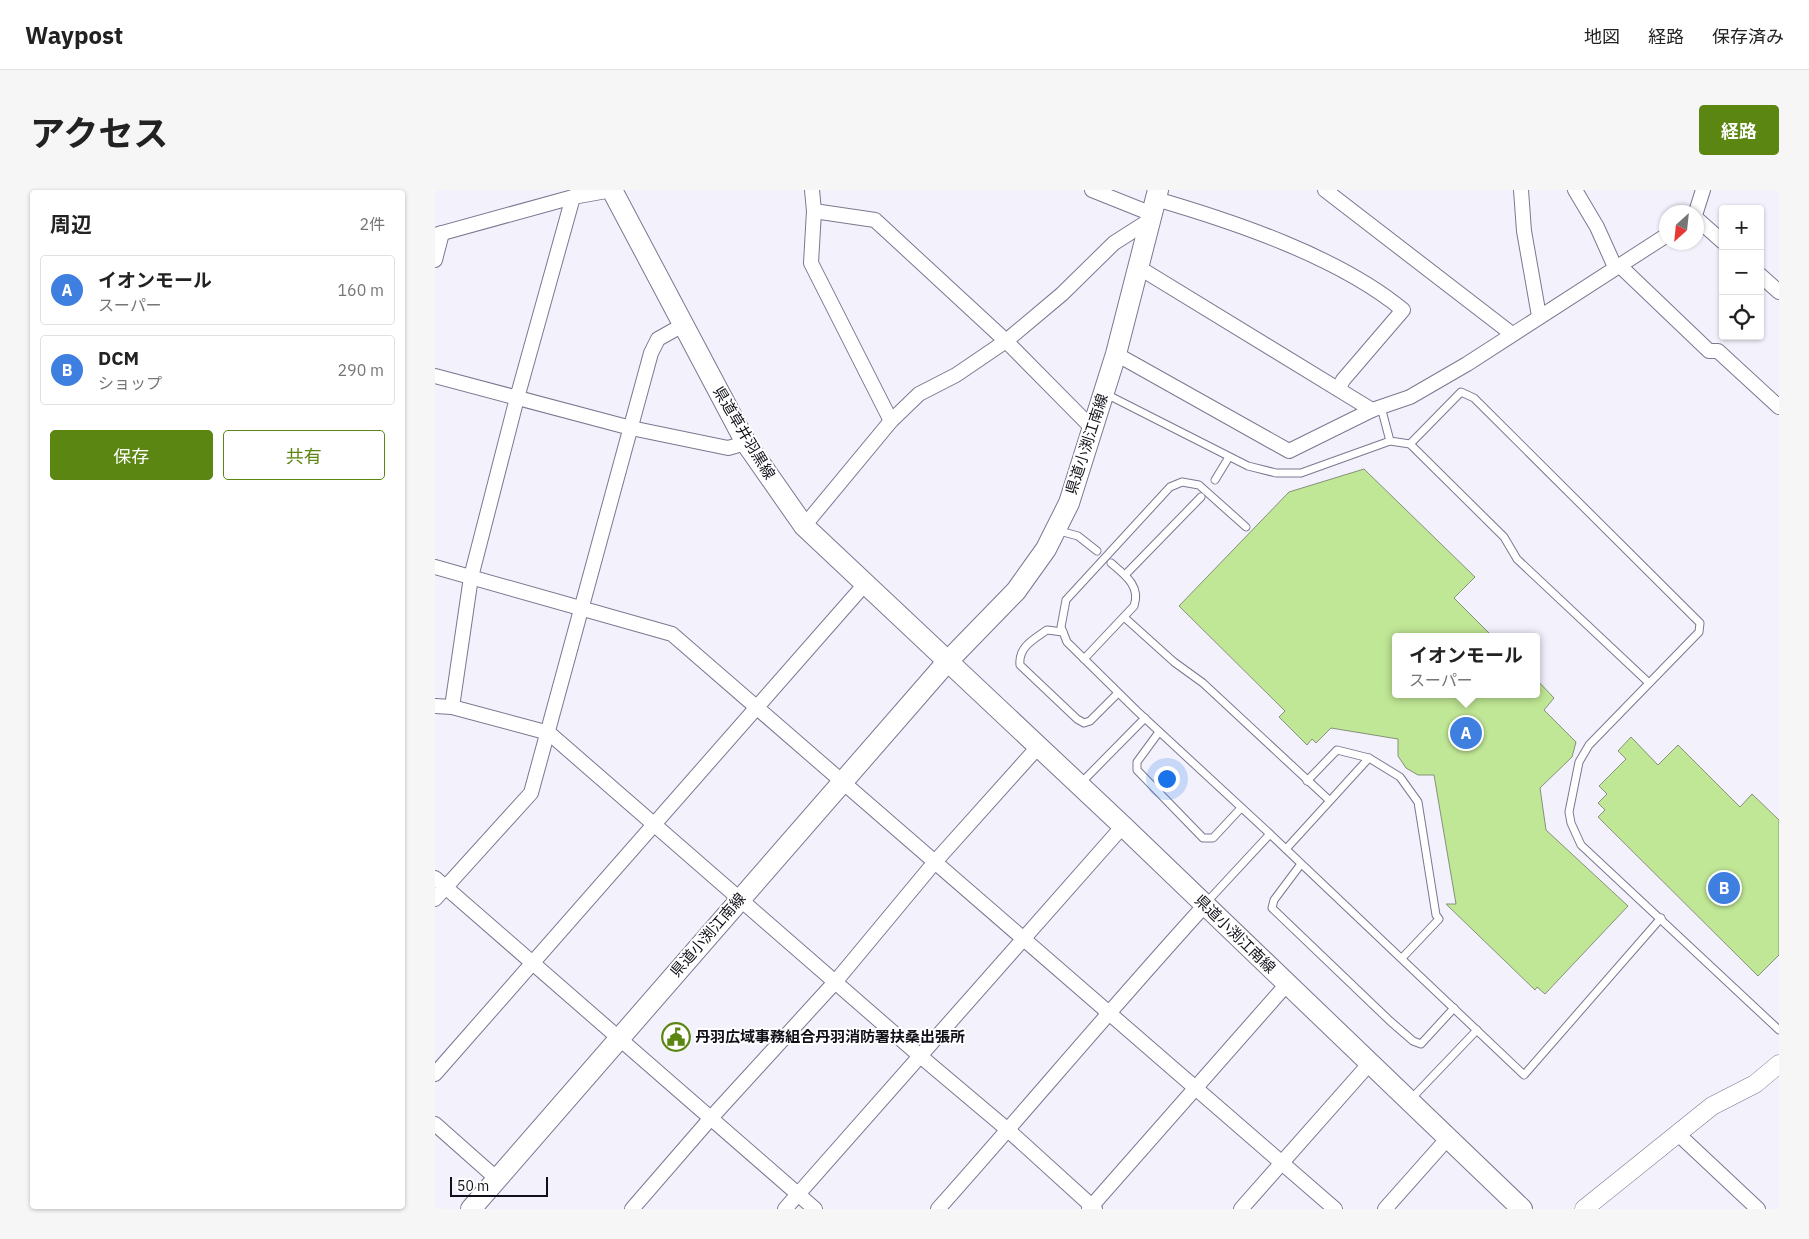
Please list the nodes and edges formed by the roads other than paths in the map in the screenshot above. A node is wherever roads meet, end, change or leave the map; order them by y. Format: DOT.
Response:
graph roads {
  1 [pos="612,190"];
  2 [pos="812,190"];
  3 [pos="1092,190"];
  4 [pos="1325,190"];
  5 [pos="1521,190"];
  6 [pos="1575,190"];
  7 [pos="1703,190"];
  8 [pos="573,197"];
  9 [pos="1698,205"];
  10 [pos="1154,206"];
  11 [pos="814,211"];
  12 [pos="1704,225"];
  13 [pos="438,234"];
  14 [pos="1719,238"];
  15 [pos="1659,240"];
  16 [pos="435,260"];
  17 [pos="1617,266"];
  18 [pos="1138,267"];
  19 [pos="1764,279"];
  20 [pos="1779,292"];
  21 [pos="1539,316"];
  22 [pos="683,325"];
  23 [pos="1511,334"];
  24 [pos="1005,341"];
  25 [pos="1116,354"];
  26 [pos="435,376"];
  27 [pos="1339,388"];
  28 [pos="1104,393"];
  29 [pos="517,398"];
  30 [pos="1779,407"];
  31 [pos="1377,408"];
  32 [pos="891,421"];
  33 [pos="631,428"];
  34 [pos="1093,428"];
  35 [pos="1390,441"];
  36 [pos="746,443"];
  37 [pos="1410,444"];
  38 [pos="1229,457"];
  39 [pos="1215,480"];
  40 [pos="1201,497"];
  41 [pos="804,526"];
  42 [pos="1246,527"];
  43 [pos="1056,530"];
  44 [pos="1097,551"];
  45 [pos="1111,563"];
  46 [pos="435,568"];
  47 [pos="1125,575"];
  48 [pos="471,577"];
  49 [pos="865,584"];
  50 [pos="582,607"];
  51 [pos="1124,617"];
  52 [pos="1063,632"];
  53 [pos="1084,659"];
  54 [pos="947,662"];
  55 [pos="1649,683"];
  56 [pos="1118,692"];
  57 [pos="435,706"];
  58 [pos="758,707"];
  59 [pos="452,708"];
  60 [pos="1145,718"];
  61 [pos="549,732"];
  62 [pos="1159,732"];
  63 [pos="1038,747"];
  64 [pos="1369,758"];
  65 [pos="1307,780"];
  66 [pos="843,782"];
  67 [pos="1079,785"];
  68 [pos="1329,800"];
  69 [pos="1241,808"];
  70 [pos="655,825"];
  71 [pos="1123,826"];
  72 [pos="1270,834"];
  73 [pos="1286,849"];
  74 [pos="934,863"];
  75 [pos="1301,864"];
  76 [pos="440,882"];
  77 [pos="435,899"];
  78 [pos="740,899"];
  79 [pos="1205,905"];
  80 [pos="1661,918"];
  81 [pos="1023,939"];
  82 [pos="1402,958"];
  83 [pos="533,963"];
  84 [pos="836,981"];
  85 [pos="1287,984"];
  86 [pos="1454,1008"];
  87 [pos="1107,1012"];
  88 [pos="1477,1030"];
  89 [pos="1779,1030"];
  90 [pos="620,1037"];
  91 [pos="919,1056"];
  92 [pos="1370,1064"];
  93 [pos="1779,1064"];
  94 [pos="435,1074"];
  95 [pos="1195,1089"];
  96 [pos="1409,1101"];
  97 [pos="710,1118"];
  98 [pos="435,1124"];
  99 [pos="1008,1130"];
  100 [pos="1678,1134"];
  101 [pos="1448,1138"];
  102 [pos="1281,1163"];
  103 [pos="496,1178"];
  104 [pos="798,1194"];
  105 [pos="1092,1208"];
  106 [pos="471,1209"];
  107 [pos="632,1209"];
  108 [pos="785,1209"];
  109 [pos="815,1209"];
  110 [pos="938,1209"];
  111 [pos="1241,1209"];
  112 [pos="1335,1209"];
  113 [pos="1385,1209"];
  114 [pos="1522,1209"];
  115 [pos="1584,1209"];
  116 [pos="1758,1209"];
  1 -- 8 [label="street"];
  1 -- 22 [label="main road, 県道草井羽黒線"];
  2 -- 11 [label="street"];
  3 -- 10 [label="street"];
  4 -- 23 [label="street"];
  5 -- 21 [label="street"];
  6 -- 17 [label="street"];
  7 -- 9 [label="street"];
  8 -- 13 [label="street"];
  8 -- 29 [label="street"];
  10 -- 18 [label="main road, 県道小渕江南線"];
  10 -- 24 [label="street"];
  10 -- 27 [label="street"];
  11 -- 24 [label="street"];
  11 -- 32 [label="street"];
  12 -- 14 [label="street"];
  13 -- 16 [label="street"];
  15 -- 17 [label="street"];
  17 -- 21 [label="street"];
  17 -- 30 [label="street"];
  18 -- 25 [label="main road, 県道小渕江南線"];
  18 -- 27 [label="street"];
  19 -- 20 [label="street"];
  21 -- 23 [label="street"];
  22 -- 33 [label="street"];
  22 -- 36 [label="main road, 県道草井羽黒線"];
  23 -- 31 [label="street"];
  24 -- 32 [label="street"];
  24 -- 34 [label="street"];
  25 -- 28 [label="main road, 県道小渕江南線"];
  25 -- 31 [label="street"];
  26 -- 29 [label="street"];
  27 -- 31 [label="street"];
  28 -- 34 [label="main road, 県道小渕江南線"];
  28 -- 38 [label="lane"];
  29 -- 33 [label="street"];
  29 -- 48 [label="street"];
  31 -- 35 [label="lane"];
  32 -- 41 [label="street"];
  33 -- 36 [label="street"];
  33 -- 50 [label="street"];
  34 -- 43 [label="main road, 県道小渕江南線"];
  35 -- 37 [label="lane"];
  35 -- 38 [label="lane"];
  36 -- 41 [label="main road, 県道草井羽黒線"];
  37 -- 55 [label="lane"];
  37 -- 55 [label="lane"];
  38 -- 39 [label="lane"];
  40 -- 47 [label="lane"];
  41 -- 49 [label="main road, 県道草井羽黒線"];
  42 -- 52 [label="lane"];
  43 -- 44 [label="lane"];
  43 -- 54 [label="main road, 県道小渕江南線"];
  45 -- 47 [label="lane"];
  46 -- 48 [label="street"];
  47 -- 51 [label="lane"];
  48 -- 50 [label="street"];
  48 -- 59 [label="street"];
  49 -- 54 [label="main road, 県道草井羽黒線"];
  49 -- 58 [label="street"];
  50 -- 58 [label="street"];
  50 -- 61 [label="street"];
  51 -- 53 [label="lane"];
  51 -- 65 [label="lane"];
  52 -- 53 [label="lane"];
  52 -- 56 [label="lane"];
  53 -- 56 [label="lane"];
  54 -- 63 [label="main road, 県道小渕江南線"];
  54 -- 66 [label="main road, 県道小渕江南線"];
  55 -- 80 [label="lane"];
  56 -- 60 [label="lane"];
  57 -- 59 [label="street"];
  58 -- 66 [label="street"];
  58 -- 70 [label="street"];
  59 -- 61 [label="street"];
  60 -- 62 [label="lane"];
  60 -- 67 [label="lane"];
  61 -- 70 [label="street"];
  61 -- 76 [label="street"];
  62 -- 69 [label="lane"];
  62 -- 69 [label="lane"];
  63 -- 67 [label="main road, 県道小渕江南線"];
  63 -- 74 [label="street"];
  64 -- 65 [label="lane"];
  64 -- 68 [label="lane"];
  64 -- 82 [label="lane"];
  65 -- 68 [label="lane"];
  66 -- 74 [label="street"];
  66 -- 78 [label="main road, 県道小渕江南線"];
  67 -- 71 [label="main road, 県道小渕江南線"];
  68 -- 73 [label="lane"];
  69 -- 72 [label="lane"];
  70 -- 78 [label="street"];
  70 -- 83 [label="street"];
  71 -- 79 [label="main road, 県道小渕江南線"];
  71 -- 81 [label="street"];
  72 -- 73 [label="lane"];
  72 -- 79 [label="lane"];
  73 -- 75 [label="lane"];
  74 -- 81 [label="street"];
  74 -- 84 [label="street"];
  75 -- 82 [label="lane"];
  75 -- 86 [label="lane"];
  76 -- 77 [label="street"];
  76 -- 83 [label="street"];
  78 -- 84 [label="street"];
  78 -- 90 [label="main road, 県道小渕江南線"];
  79 -- 85 [label="main road, 県道小渕江南線"];
  79 -- 87 [label="street"];
  80 -- 88 [label="lane"];
  80 -- 89 [label="lane"];
  81 -- 87 [label="street"];
  81 -- 91 [label="street"];
  82 -- 86 [label="lane"];
  83 -- 90 [label="street"];
  83 -- 94 [label="street"];
  84 -- 91 [label="street"];
  84 -- 97 [label="street"];
  85 -- 92 [label="main road, 県道小渕江南線"];
  85 -- 95 [label="street"];
  86 -- 88 [label="lane"];
  87 -- 95 [label="street"];
  87 -- 99 [label="street"];
  88 -- 96 [label="lane"];
  90 -- 97 [label="street"];
  90 -- 103 [label="main road, 県道小渕江南線"];
  91 -- 99 [label="street"];
  91 -- 104 [label="street"];
  92 -- 96 [label="main road, 県道小渕江南線"];
  92 -- 102 [label="street"];
  93 -- 100 [label="street"];
  95 -- 102 [label="street"];
  95 -- 105 [label="street"];
  96 -- 101 [label="main road, 県道小渕江南線"];
  97 -- 104 [label="street"];
  97 -- 107 [label="street"];
  98 -- 103 [label="street"];
  99 -- 105 [label="street"];
  99 -- 110 [label="street"];
  100 -- 115 [label="street"];
  100 -- 116 [label="street"];
  101 -- 113 [label="street"];
  101 -- 114 [label="main road, 県道小渕江南線"];
  102 -- 111 [label="street"];
  102 -- 112 [label="street"];
  103 -- 106 [label="main road, 県道小渕江南線"];
  104 -- 108 [label="street"];
  104 -- 109 [label="street"];
}
